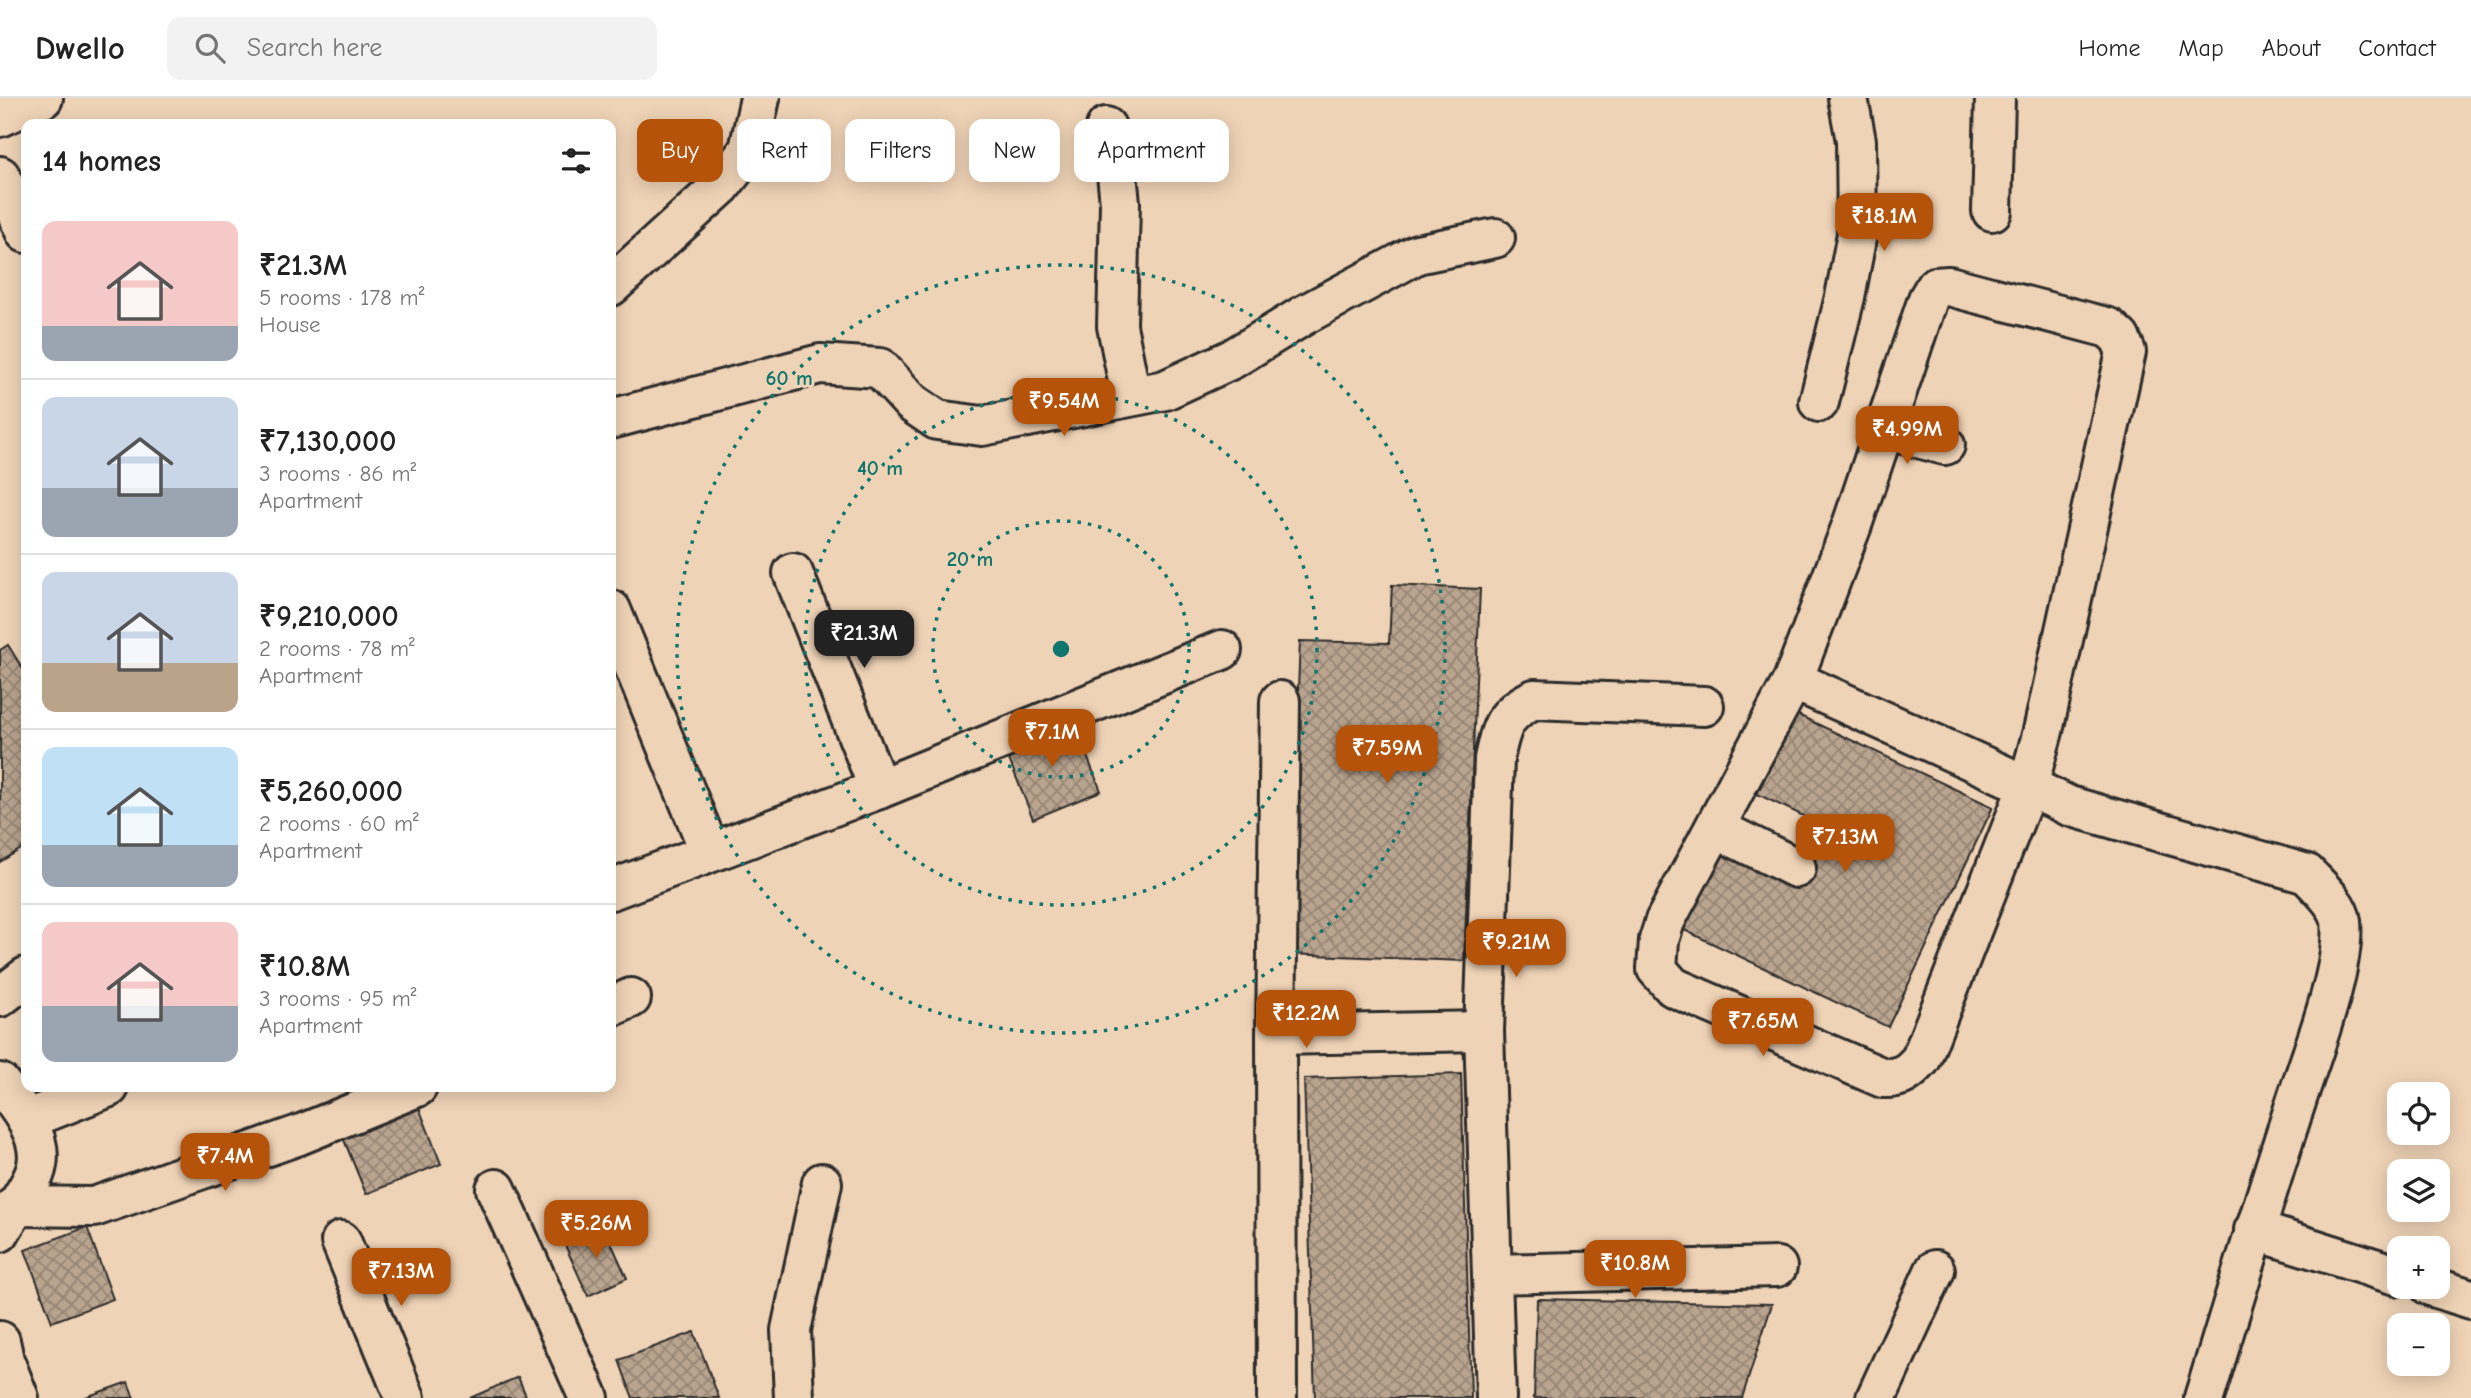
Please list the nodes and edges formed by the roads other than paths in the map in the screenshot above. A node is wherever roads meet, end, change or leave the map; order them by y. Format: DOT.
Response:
graph roads {
  1 [pos="43,98"];
  2 [pos="760,98"];
  3 [pos="1848,98"];
  4 [pos="1995,98"];
  5 [pos="0,117"];
  6 [pos="0,176"];
  7 [pos="1118,182"];
  8 [pos="1992,211"];
  9 [pos="21,222"];
  10 [pos="1495,238"];
  11 [pos="616,281"];
  12 [pos="1131,396"];
  13 [pos="1819,402"];
  14 [pos="616,418"];
  15 [pos="1884,429"];
  16 [pos="1945,445"];
  17 [pos="793,573"];
  18 [pos="616,622"];
  19 [pos="1222,650"];
  20 [pos="1793,680"];
  21 [pos="1280,701"];
  22 [pos="1704,706"];
  23 [pos="2028,786"];
  24 [pos="879,789"];
  25 [pos="1715,828"];
  26 [pos="710,852"];
  27 [pos="1796,868"];
  28 [pos="616,888"];
  29 [pos="21,981"];
  30 [pos="0,997"];
  31 [pos="1484,1031"];
  32 [pos="1276,1035"];
  33 [pos="0,1083"];
  34 [pos="96,1092"];
  35 [pos="405,1092"];
  36 [pos="28,1119"];
  37 [pos="822,1183"];
  38 [pos="496,1189"];
  39 [pos="7,1219"];
  40 [pos="2254,1230"];
  41 [pos="341,1241"];
  42 [pos="1777,1267"];
  43 [pos="1935,1270"];
  44 [pos="2387,1272"];
  45 [pos="1492,1274"];
  46 [pos="2450,1292"];
  47 [pos="2471,1299"];
  48 [pos="0,1341"];
  49 [pos="19,1398"];
  50 [pos="405,1398"];
  51 [pos="589,1398"];
  52 [pos="793,1398"];
  53 [pos="1277,1398"];
  54 [pos="1496,1398"];
  55 [pos="1876,1398"];
  56 [pos="2204,1398"];
  1 -- 5 [label="street"];
  2 -- 11 [label="street"];
  3 -- 13 [label="street"];
  4 -- 8 [label="street"];
  6 -- 9 [label="street"];
  7 -- 12 [label="street"];
  10 -- 12 [label="street"];
  12 -- 14 [label="street"];
  15 -- 16 [label="street"];
  15 -- 20 [label="street"];
  15 -- 23 [label="street"];
  17 -- 24 [label="street"];
  18 -- 26 [label="street"];
  19 -- 24 [label="street"];
  20 -- 23 [label="street"];
  20 -- 25 [label="street"];
  21 -- 32 [label="street"];
  22 -- 31 [label="street"];
  23 -- 25 [label="street"];
  23 -- 40 [label="street"];
  24 -- 26 [label="street"];
  25 -- 27 [label="street"];
  26 -- 28 [label="street"];
  29 -- 30 [label="street"];
  31 -- 32 [label="street"];
  31 -- 45 [label="street"];
  32 -- 53 [label="street"];
  33 -- 36 [label="street"];
  34 -- 36 [label="street"];
  35 -- 39 [label="street"];
  36 -- 39 [label="street"];
  37 -- 52 [label="street"];
  38 -- 51 [label="street"];
  40 -- 44 [label="street"];
  40 -- 56 [label="street"];
  41 -- 50 [label="street"];
  42 -- 45 [label="street"];
  43 -- 55 [label="street"];
  45 -- 54 [label="street"];
  46 -- 47 [label="street"];
  48 -- 49 [label="street"];
}
